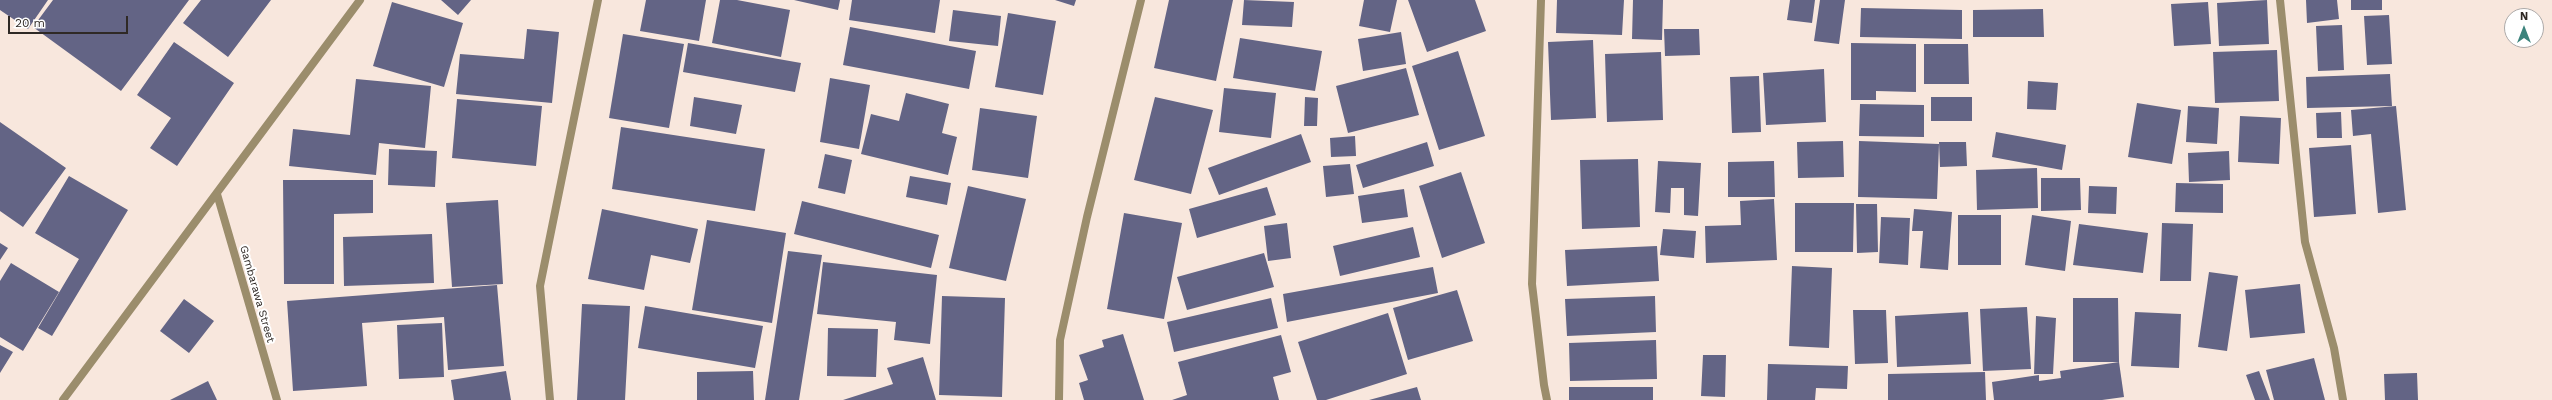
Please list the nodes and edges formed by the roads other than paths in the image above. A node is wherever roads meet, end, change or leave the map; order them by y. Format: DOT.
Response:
graph roads {
  1 [pos="360,0"];
  2 [pos="598,0"];
  3 [pos="1141,0"];
  4 [pos="1541,0"];
  5 [pos="2280,0"];
  6 [pos="217,194"];
  7 [pos="63,400"];
  8 [pos="277,400"];
  9 [pos="550,400"];
  10 [pos="1059,400"];
  11 [pos="1548,400"];
  12 [pos="2343,400"];
  1 -- 6 [label="street"];
  2 -- 9 [label="street"];
  3 -- 10 [label="street"];
  4 -- 11 [label="street"];
  5 -- 12 [label="street"];
  6 -- 7 [label="street"];
  6 -- 8 [label="street, Gambarawa Street"];
}
